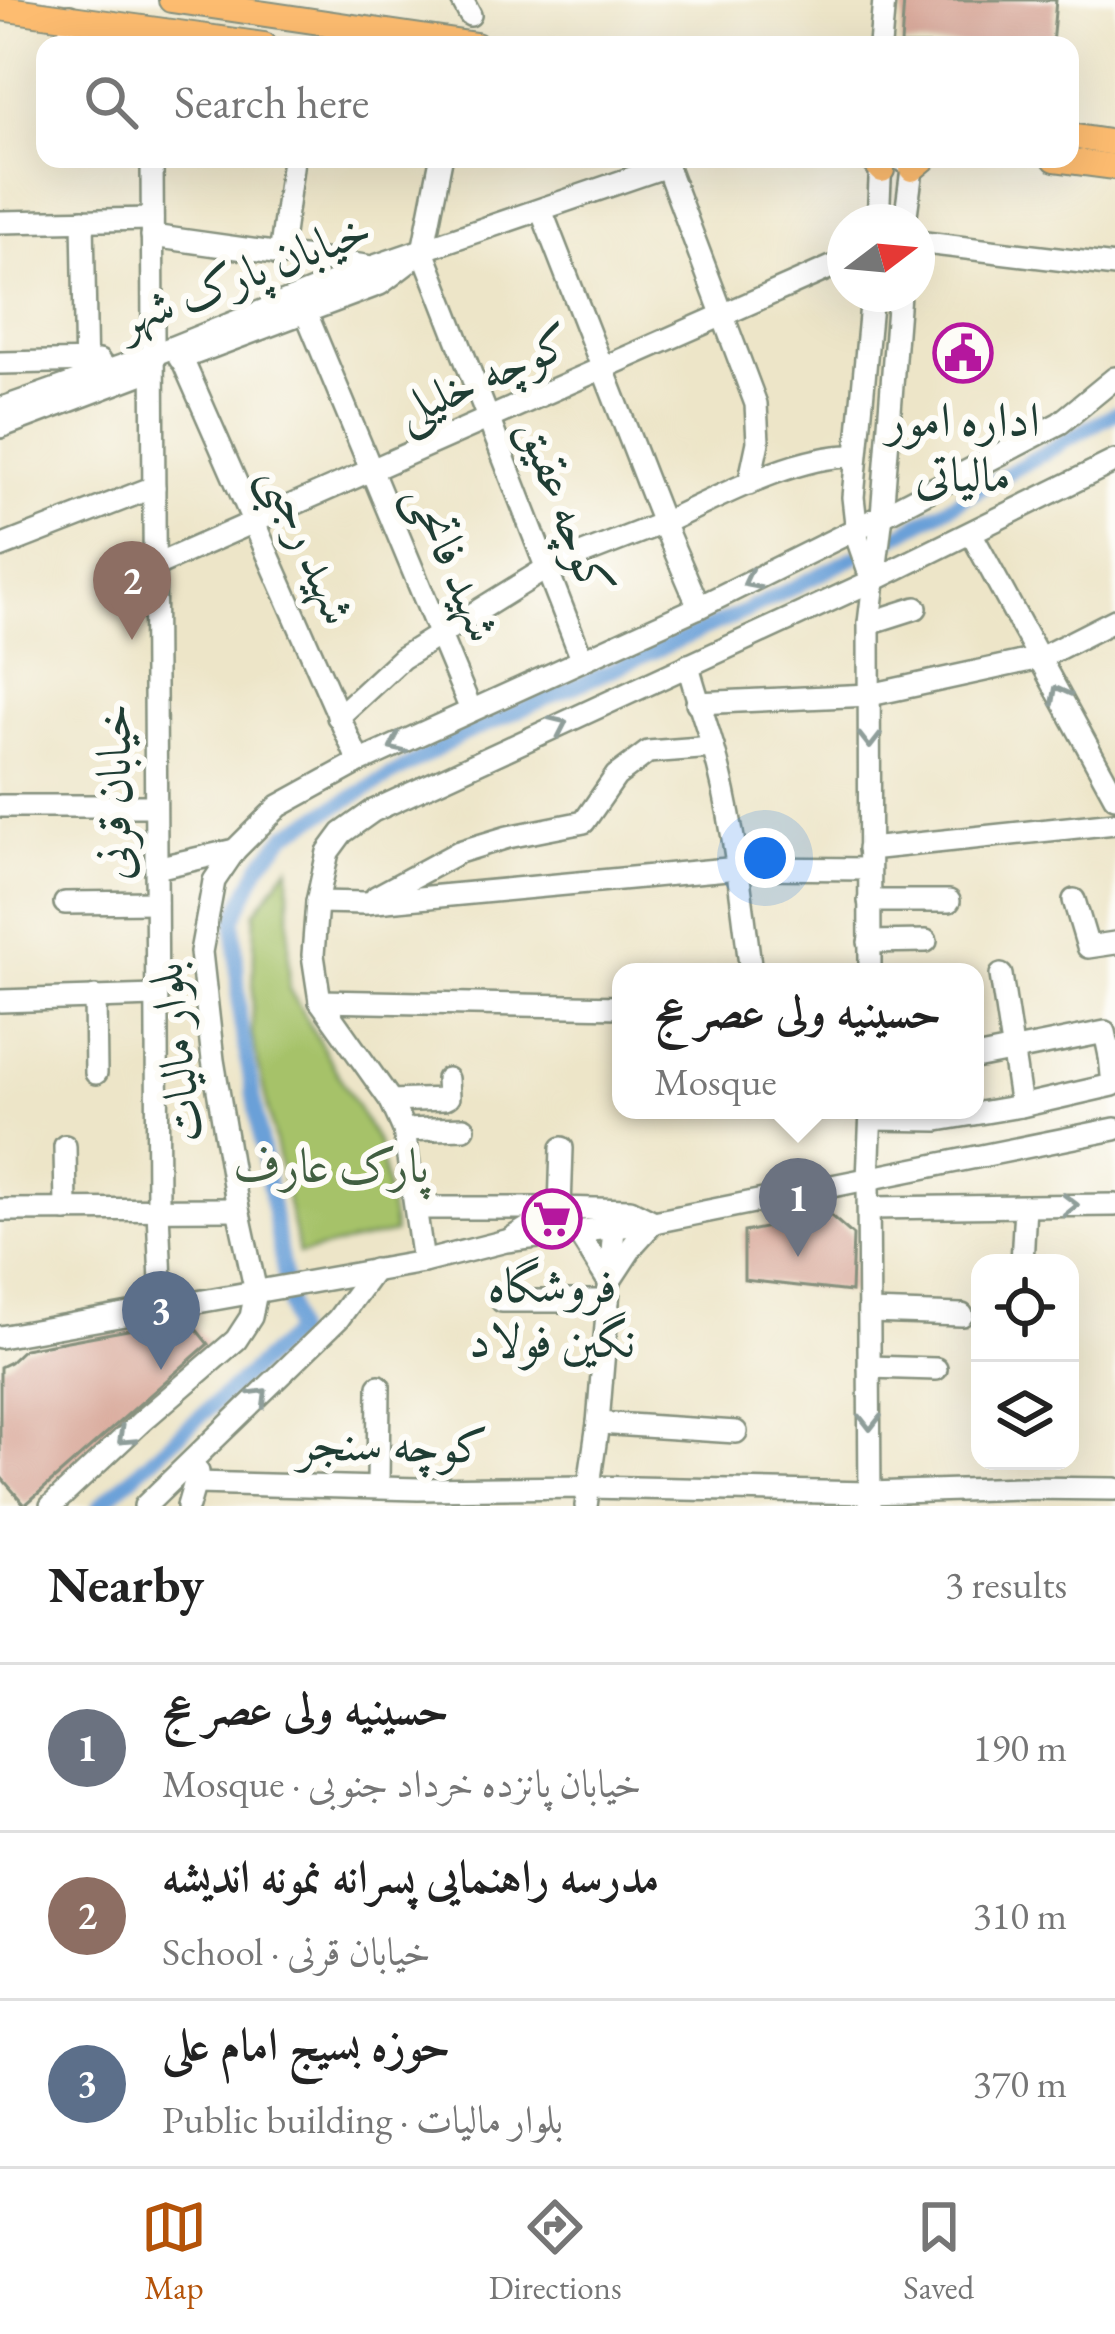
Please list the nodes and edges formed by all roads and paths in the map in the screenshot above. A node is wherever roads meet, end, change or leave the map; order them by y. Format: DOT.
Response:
graph roads {
  1 [pos="171,0"];
  2 [pos="884,0"];
  3 [pos="224,4"];
  4 [pos="0,8"];
  5 [pos="294,9"];
  6 [pos="70,16"];
  7 [pos="70,36"];
  8 [pos="151,36"];
  9 [pos="430,36"];
  10 [pos="881,36"];
  11 [pos="1079,137"];
  12 [pos="1115,143"];
  13 [pos="1079,162"];
  14 [pos="1115,167"];
  15 [pos="152,168"];
  16 [pos="292,168"];
  17 [pos="439,168"];
  18 [pos="653,168"];
  19 [pos="668,168"];
  20 [pos="893,168"];
  21 [pos="896,168"];
  22 [pos="883,204"];
  23 [pos="902,204"];
  24 [pos="541,210"];
  25 [pos="83,220"];
  26 [pos="0,222"];
  27 [pos="152,227"];
  28 [pos="935,244"];
  29 [pos="423,251"];
  30 [pos="280,256"];
  31 [pos="1115,266"];
  32 [pos="372,267"];
  33 [pos="827,269"];
  34 [pos="870,312"];
  35 [pos="898,312"];
  36 [pos="306,313"];
  37 [pos="723,314"];
  38 [pos="182,358"];
  39 [pos="153,362"];
  40 [pos="0,363"];
  41 [pos="600,369"];
  42 [pos="86,370"];
  43 [pos="1115,378"];
  44 [pos="0,409"];
  45 [pos="488,418"];
  46 [pos="0,428"];
  47 [pos="856,456"];
  48 [pos="1115,461"];
  49 [pos="371,470"];
  50 [pos="886,470"];
  51 [pos="749,484"];
  52 [pos="154,487"];
  53 [pos="917,496"];
  54 [pos="255,521"];
  55 [pos="663,523"];
  56 [pos="880,523"];
  57 [pos="971,533"];
  58 [pos="0,547"];
  59 [pos="865,554"];
  60 [pos="154,566"];
  61 [pos="547,568"];
  62 [pos="699,607"];
  63 [pos="916,608"];
  64 [pos="1115,620"];
  65 [pos="868,622"];
  66 [pos="440,635"];
  67 [pos="582,658"];
  68 [pos="1040,658"];
  69 [pos="688,665"];
  70 [pos="870,695"];
  71 [pos="697,703"];
  72 [pos="471,710"];
  73 [pos="338,717"];
  74 [pos="713,748"];
  75 [pos="359,762"];
  76 [pos="1113,789"];
  77 [pos="0,806"];
  78 [pos="155,806"];
  79 [pos="1115,823"];
  80 [pos="235,850"];
  81 [pos="869,859"];
  82 [pos="156,868"];
  83 [pos="738,868"];
  84 [pos="1074,900"];
  85 [pos="869,901"];
  86 [pos="949,901"];
  87 [pos="156,902"];
  88 [pos="317,902"];
  89 [pos="65,903"];
  90 [pos="365,903"];
  91 [pos="926,941"];
  92 [pos="869,942"];
  93 [pos="1115,943"];
  94 [pos="750,963"];
  95 [pos="870,963"];
  96 [pos="1001,975"];
  97 [pos="156,996"];
  98 [pos="95,997"];
  99 [pos="0,1001"];
  100 [pos="320,1001"];
  101 [pos="612,1007"];
  102 [pos="1012,1052"];
  103 [pos="1113,1055"];
  104 [pos="984,1057"];
  105 [pos="96,1073"];
  106 [pos="446,1079"];
  107 [pos="1082,1094"];
  108 [pos="391,1101"];
  109 [pos="1021,1106"];
  110 [pos="984,1112"];
  111 [pos="871,1119"];
  112 [pos="464,1128"];
  113 [pos="1115,1129"];
  114 [pos="404,1130"];
  115 [pos="1087,1135"];
  116 [pos="65,1146"];
  117 [pos="562,1148"];
  118 [pos="868,1179"];
  119 [pos="842,1184"];
  120 [pos="1115,1205"];
  121 [pos="1025,1206"];
  122 [pos="416,1208"];
  123 [pos="560,1208"];
  124 [pos="158,1209"];
  125 [pos="238,1209"];
  126 [pos="0,1210"];
  127 [pos="66,1210"];
  128 [pos="869,1214"];
  129 [pos="654,1222"];
  130 [pos="614,1228"];
  131 [pos="577,1232"];
  132 [pos="506,1241"];
  133 [pos="1022,1254"];
  134 [pos="432,1260"];
  135 [pos="374,1270"];
  136 [pos="608,1291"];
  137 [pos="257,1292"];
  138 [pos="502,1301"];
  139 [pos="162,1307"];
  140 [pos="869,1312"];
  141 [pos="962,1315"];
  142 [pos="0,1336"];
  143 [pos="869,1367"];
  144 [pos="936,1369"];
  145 [pos="379,1386"];
  146 [pos="598,1423"];
  147 [pos="736,1432"];
  148 [pos="201,1454"];
  149 [pos="196,1483"];
  150 [pos="378,1487"];
  151 [pos="1115,1490"];
  152 [pos="301,1496"];
  153 [pos="587,1496"];
  154 [pos="417,1497"];
  155 [pos="1020,1497"];
  156 [pos="870,1500"];
  157 [pos="51,1506"];
  158 [pos="145,1506"];
  159 [pos="188,1506"];
  1 -- 3 [label="main road"];
  2 -- 10 [label="street"];
  3 -- 5 [label="main road"];
  4 -- 6 [label="main road"];
  5 -- 9 [label="main road"];
  6 -- 7 [label="street"];
  6 -- 8 [label="main road"];
  11 -- 12 [label="main road"];
  13 -- 14 [label="main road"];
  15 -- 27 [label="street, خیابان قرنی"];
  16 -- 30 [label="street"];
  17 -- 29 [label="street"];
  18 -- 24 [label="street"];
  19 -- 37 [label="street"];
  20 -- 22 [label="street"];
  21 -- 23 [label="street"];
  24 -- 29 [label="street"];
  24 -- 41 [label="street"];
  25 -- 26 [label="street"];
  25 -- 27 [label="street"];
  25 -- 42 [label="street"];
  27 -- 30 [label="street"];
  27 -- 39 [label="street, خیابان قرنی"];
  28 -- 31 [label="street"];
  29 -- 32 [label="street, خیابان پارک شهر"];
  29 -- 36 [label="street, خیابان پارک شهر"];
  29 -- 45 [label="street, کوچه عقیق"];
  30 -- 32 [label="street"];
  32 -- 39 [label="street, خیابان پارک شهر"];
  33 -- 37 [label="street, کوچه خلیلی"];
  34 -- 47 [label="street"];
  35 -- 50 [label="street"];
  36 -- 38 [label="street, خیابان پارک شهر"];
  36 -- 49 [label="street, شهید فاتحی"];
  37 -- 41 [label="street, کوچه خلیلی"];
  37 -- 51 [label="street"];
  38 -- 39 [label="street, خیابان پارک شهر"];
  38 -- 54 [label="street, شهید رجبی"];
  39 -- 42 [label="street"];
  39 -- 46 [label="street, خیابان پارک شهر"];
  39 -- 52 [label="street, خیابان قرنی"];
  40 -- 42 [label="street"];
  41 -- 45 [label="street, کوچه خلیلی"];
  41 -- 55 [label="street"];
  42 -- 44 [label="street, خیابان پارک شهر"];
  43 -- 53 [label="street"];
  45 -- 49 [label="street, کوچه خلیلی"];
  45 -- 61 [label="street, کوچه عقیق"];
  47 -- 51 [label="street"];
  47 -- 59 [label="street"];
  48 -- 57 [label="street, بلوار مالیات"];
  49 -- 54 [label="street, کوچه خلیلی"];
  49 -- 66 [label="street, شهید فاتحی"];
  50 -- 53 [label="street"];
  50 -- 56 [label="street"];
  51 -- 55 [label="street"];
  52 -- 58 [label="street"];
  52 -- 60 [label="street, خیابان قرنی"];
  53 -- 56 [label="street"];
  54 -- 60 [label="street, کوچه خلیلی"];
  54 -- 73 [label="street, شهید رجبی"];
  55 -- 61 [label="street"];
  55 -- 62 [label="street"];
  56 -- 59 [label="street"];
  56 -- 59 [label="street"];
  57 -- 59 [label="street, بلوار مالیات"];
  57 -- 68 [label="street"];
  59 -- 62 [label="street, بلوار مالیات, one-way"];
  59 -- 65 [label="street"];
  59 -- 69 [label="street, بلوار مالیات"];
  60 -- 78 [label="street, خیابان قرنی"];
  61 -- 66 [label="street"];
  61 -- 67 [label="street, کوچه عقیق"];
  62 -- 67 [label="street, بلوار مالیات"];
  63 -- 65 [label="street"];
  64 -- 68 [label="street"];
  65 -- 70 [label="street"];
  66 -- 72 [label="street, شهید فاتحی"];
  66 -- 73 [label="street"];
  67 -- 72 [label="street, بلوار مالیات"];
  68 -- 70 [label="street"];
  76 -- 68 [label="street, one-way"];
  69 -- 71 [label="street"];
  88 -- 69 [label="street, بلوار مالیات, one-way"];
  70 -- 71 [label="street"];
  70 -- 81 [label="street, one-way"];
  71 -- 74 [label="street"];
  72 -- 75 [label="street, بلوار مالیات, one-way"];
  73 -- 75 [label="street, شهید رجبی"];
  74 -- 83 [label="street"];
  74 -- 90 [label="street"];
  75 -- 80 [label="street, بلوار مالیات"];
  77 -- 78 [label="street"];
  78 -- 82 [label="street, خیابان قرنی"];
  79 -- 81 [label="street"];
  80 -- 82 [label="street"];
  80 -- 125 [label="street, بلوار مالیات"];
  81 -- 83 [label="street"];
  81 -- 85 [label="street"];
  82 -- 87 [label="street, خیابان قرنی"];
  83 -- 90 [label="street"];
  83 -- 94 [label="street"];
  84 -- 93 [label="street"];
  85 -- 86 [label="street"];
  85 -- 92 [label="street"];
  87 -- 89 [label="street"];
  87 -- 97 [label="street, خیابان قرنی"];
  88 -- 90 [label="street"];
  88 -- 100 [label="street, بلوار مالیات"];
  91 -- 92 [label="street"];
  92 -- 95 [label="street"];
  96 -- 102 [label="street"];
  97 -- 98 [label="street"];
  97 -- 124 [label="street, خیابان قرنی"];
  98 -- 99 [label="street"];
  98 -- 105 [label="street"];
  100 -- 101 [label="street"];
  100 -- 108 [label="street"];
  102 -- 103 [label="street"];
  102 -- 104 [label="street"];
  102 -- 109 [label="street"];
  103 -- 107 [label="street"];
  106 -- 108 [label="street"];
  107 -- 109 [label="street"];
  107 -- 115 [label="street"];
  108 -- 114 [label="street"];
  109 -- 110 [label="street"];
  111 -- 118 [label="street"];
  112 -- 114 [label="street"];
  113 -- 115 [label="street"];
  114 -- 122 [label="street"];
  115 -- 118 [label="street"];
  116 -- 127 [label="street"];
  117 -- 123 [label="street"];
  118 -- 119 [label="street"];
  118 -- 128 [label="street"];
  119 -- 128 [label="street"];
  119 -- 129 [label="street"];
  121 -- 120 [label="street, one-way"];
  121 -- 128 [label="street"];
  121 -- 133 [label="street"];
  122 -- 123 [label="street"];
  122 -- 134 [label="street"];
  123 -- 129 [label="street"];
  123 -- 132 [label="street"];
  124 -- 125 [label="street"];
  124 -- 127 [label="street"];
  124 -- 139 [label="street, خیابان قرنی"];
  125 -- 137 [label="street, بلوار مالیات"];
  126 -- 127 [label="street"];
  128 -- 140 [label="street"];
  129 -- 130 [label="street"];
  129 -- 136 [label="street"];
  130 -- 131 [label="street"];
  130 -- 136 [label="street"];
  131 -- 132 [label="street"];
  131 -- 136 [label="street"];
  132 -- 134 [label="street"];
  134 -- 135 [label="street"];
  135 -- 137 [label="street"];
  148 -- 135 [label="street, one-way"];
  136 -- 138 [label="street"];
  136 -- 146 [label="street"];
  137 -- 139 [label="street"];
  137 -- 157 [label="street, one-way"];
  139 -- 142 [label="street"];
  140 -- 141 [label="street"];
  140 -- 143 [label="street"];
  143 -- 144 [label="street"];
  143 -- 156 [label="street, one-way"];
  145 -- 150 [label="street"];
  146 -- 147 [label="street"];
  146 -- 153 [label="street"];
  148 -- 149 [label="street"];
  148 -- 158 [label="street"];
  149 -- 152 [label="street, کوچه سنجر"];
  149 -- 159 [label="street"];
  150 -- 152 [label="street, کوچه سنجر"];
  150 -- 154 [label="street, کوچه سنجر"];
  151 -- 155 [label="street, کوچه سنجر"];
  153 -- 154 [label="street, کوچه سنجر"];
  153 -- 156 [label="street, کوچه سنجر"];
  155 -- 156 [label="street, کوچه سنجر"];
}
